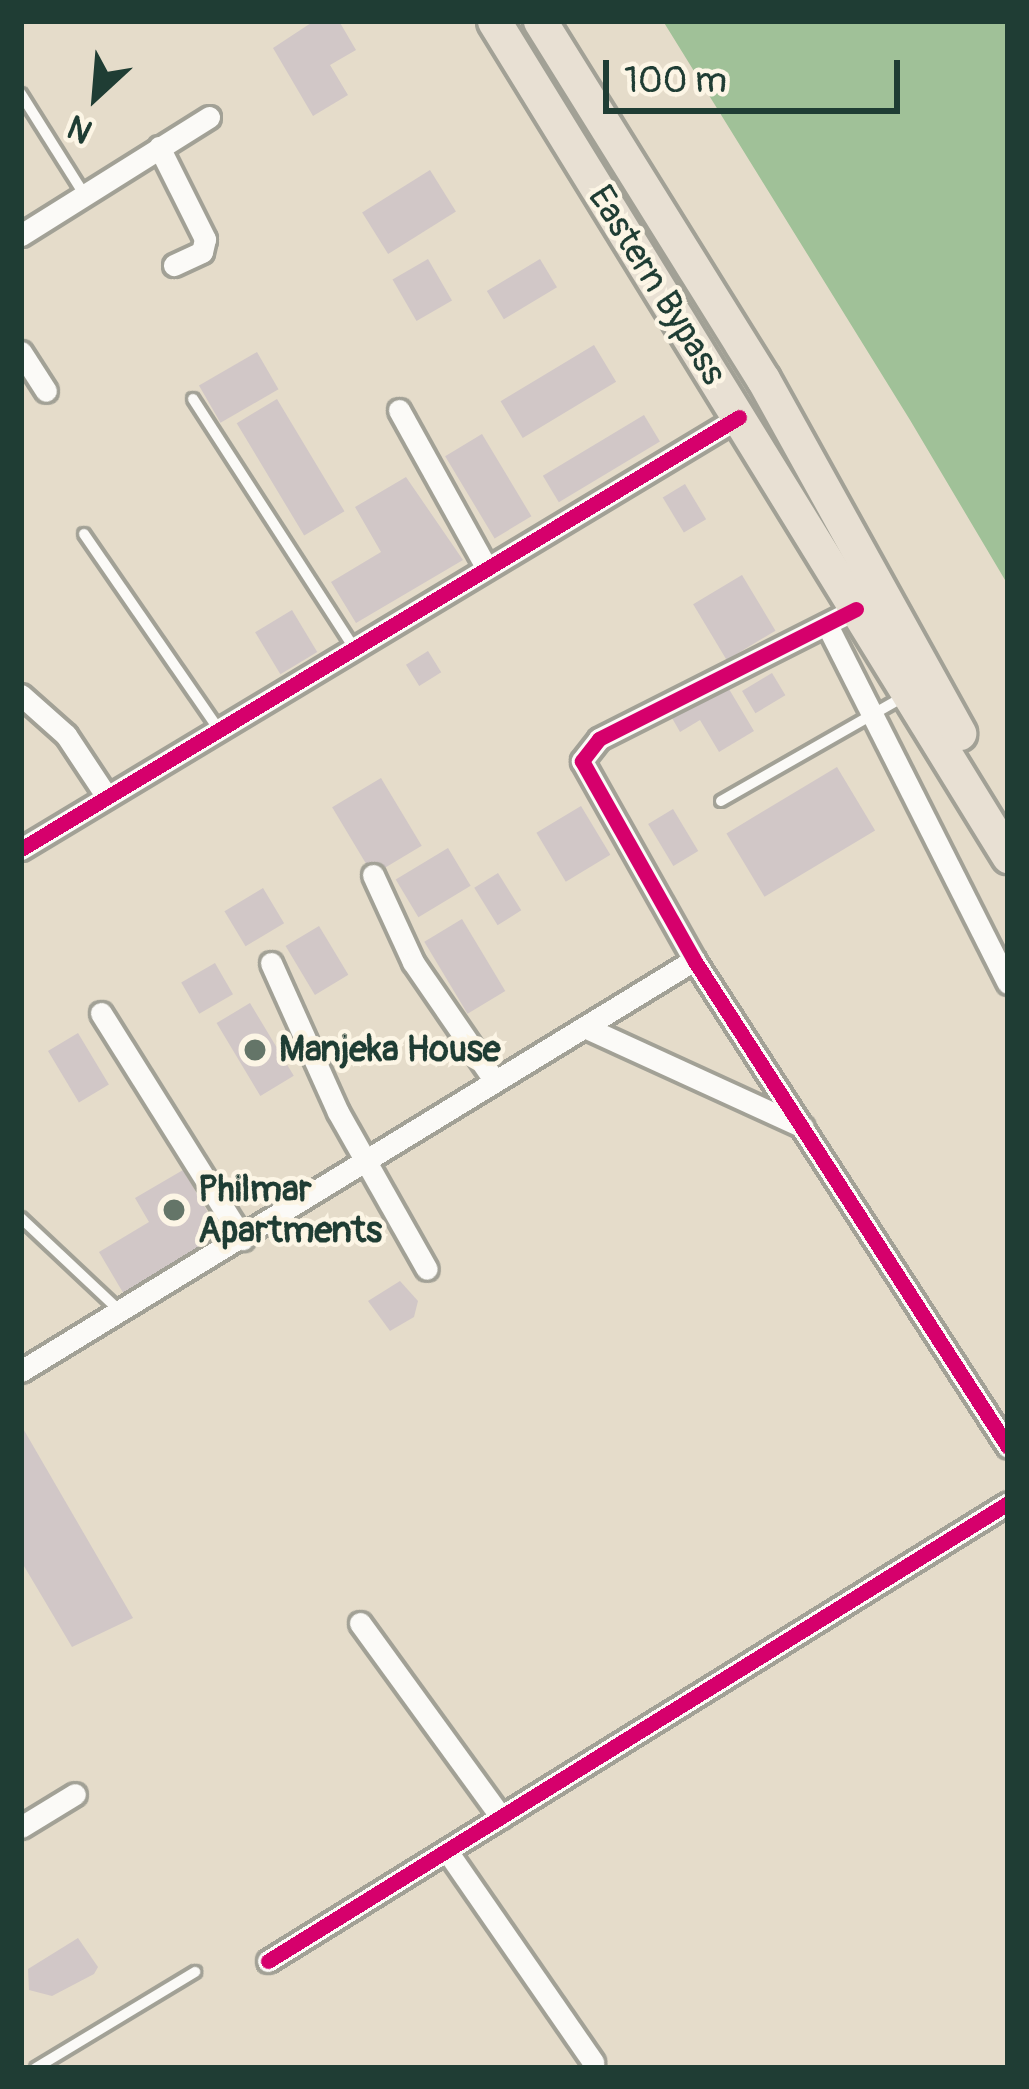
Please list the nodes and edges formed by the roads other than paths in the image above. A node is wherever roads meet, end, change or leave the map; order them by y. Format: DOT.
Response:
graph roads {
  1 [pos="494,21"];
  2 [pos="540,21"];
  3 [pos="21,94"];
  4 [pos="209,117"];
  5 [pos="159,147"];
  6 [pos="85,194"];
  7 [pos="21,235"];
  8 [pos="174,266"];
  9 [pos="21,352"];
  10 [pos="46,392"];
  11 [pos="194,398"];
  12 [pos="399,410"];
  13 [pos="739,417"];
  14 [pos="84,534"];
  15 [pos="485,565"];
  16 [pos="842,617"];
  17 [pos="352,645"];
  18 [pos="908,694"];
  19 [pos="21,695"];
  20 [pos="873,714"];
  21 [pos="218,728"];
  22 [pos="107,796"];
  23 [pos="721,801"];
  24 [pos="1008,815"];
  25 [pos="22,847"];
  26 [pos="1008,856"];
  27 [pos="373,875"];
  28 [pos="694,960"];
  29 [pos="271,963"];
  30 [pos="1008,983"];
  31 [pos="101,1012"];
  32 [pos="589,1029"];
  33 [pos="494,1079"];
  34 [pos="803,1127"];
  35 [pos="367,1163"];
  36 [pos="21,1218"];
  37 [pos="243,1239"];
  38 [pos="427,1269"];
  39 [pos="122,1314"];
  40 [pos="21,1371"];
  41 [pos="1008,1447"];
  42 [pos="1008,1503"];
  43 [pos="360,1623"];
  44 [pos="75,1794"];
  45 [pos="501,1817"];
  46 [pos="21,1827"];
  47 [pos="447,1851"];
  48 [pos="268,1961"];
  49 [pos="195,1972"];
  50 [pos="593,2062"];
  51 [pos="35,2068"];
  1 -- 13 [label="main road, Eastern Bypass"];
  2 -- 24 [label="main road, Eastern Bypass"];
  3 -- 6 [label="lane"];
  4 -- 5 [label="street"];
  5 -- 6 [label="street"];
  5 -- 8 [label="street"];
  6 -- 7 [label="street"];
  9 -- 10 [label="street"];
  11 -- 17 [label="lane"];
  12 -- 15 [label="street"];
  13 -- 15 [label="street"];
  13 -- 16 [label="main road, Eastern Bypass"];
  14 -- 21 [label="lane"];
  15 -- 17 [label="street"];
  16 -- 18 [label="main road, Eastern Bypass"];
  16 -- 20 [label="street"];
  16 -- 28 [label="street"];
  17 -- 21 [label="street"];
  18 -- 20 [label="lane"];
  18 -- 26 [label="main road, Eastern Bypass"];
  19 -- 22 [label="street"];
  20 -- 23 [label="lane"];
  20 -- 30 [label="street"];
  21 -- 22 [label="street"];
  22 -- 25 [label="street"];
  27 -- 33 [label="street"];
  28 -- 32 [label="street"];
  28 -- 34 [label="street"];
  29 -- 35 [label="street"];
  31 -- 37 [label="street"];
  32 -- 33 [label="street"];
  32 -- 34 [label="street"];
  33 -- 35 [label="street"];
  34 -- 41 [label="street"];
  35 -- 37 [label="street"];
  35 -- 38 [label="street"];
  36 -- 39 [label="lane"];
  37 -- 39 [label="street"];
  39 -- 40 [label="street"];
  42 -- 45 [label="street"];
  43 -- 45 [label="street"];
  44 -- 46 [label="street"];
  45 -- 47 [label="street"];
  47 -- 48 [label="street"];
  47 -- 50 [label="street"];
  49 -- 51 [label="lane"];
}
